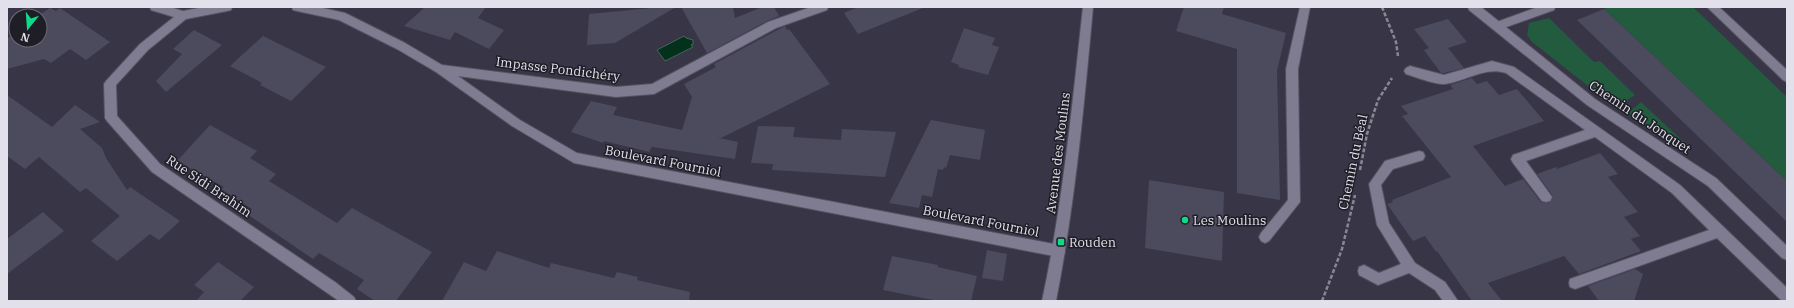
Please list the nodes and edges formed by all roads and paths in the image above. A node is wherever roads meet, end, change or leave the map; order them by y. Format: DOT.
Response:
graph roads {
  1 [pos="155,7"];
  2 [pos="227,7"];
  3 [pos="297,7"];
  4 [pos="823,7"];
  5 [pos="1088,7"];
  6 [pos="1305,7"];
  7 [pos="1382,7"];
  8 [pos="1473,7"];
  9 [pos="1712,7"];
  10 [pos="1546,9"];
  11 [pos="183,15"];
  12 [pos="1498,26"];
  13 [pos="1399,60"];
  14 [pos="440,69"];
  15 [pos="1410,71"];
  16 [pos="1393,76"];
  17 [pos="1787,77"];
  18 [pos="1595,132"];
  19 [pos="1419,156"];
  20 [pos="1360,173"];
  21 [pos="1357,188"];
  22 [pos="1546,197"];
  23 [pos="1718,232"];
  24 [pos="1265,237"];
  25 [pos="1059,251"];
  26 [pos="1787,254"];
  27 [pos="1410,268"];
  28 [pos="1364,271"];
  29 [pos="1576,283"];
  30 [pos="1787,297"];
  31 [pos="349,301"];
  32 [pos="1049,301"];
  33 [pos="1322,301"];
  34 [pos="1450,301"];
  1 -- 11 [label="street"];
  2 -- 11 [label="street, Rue Sidi Brahim"];
  3 -- 14 [label="street, Boulevard Fourniol"];
  4 -- 14 [label="street, Impasse Pondichéry"];
  5 -- 25 [label="street, Avenue des Moulins"];
  6 -- 24 [label="street"];
  7 -- 13 [label="path"];
  8 -- 12 [label="street, Chemin du Jonquet"];
  9 -- 17 [label="street"];
  10 -- 12 [label="street"];
  11 -- 31 [label="street, Rue Sidi Brahim"];
  12 -- 26 [label="street, Chemin du Jonquet"];
  14 -- 25 [label="street, Boulevard Fourniol"];
  15 -- 18 [label="street"];
  16 -- 20 [label="path, Chemin du Béal"];
  18 -- 22 [label="street"];
  18 -- 23 [label="street"];
  19 -- 27 [label="street"];
  21 -- 33 [label="path, Chemin du Béal"];
  23 -- 29 [label="street"];
  23 -- 30 [label="street"];
  25 -- 32 [label="street, Avenue des Moulins"];
  27 -- 28 [label="street"];
  27 -- 34 [label="street"];
}
